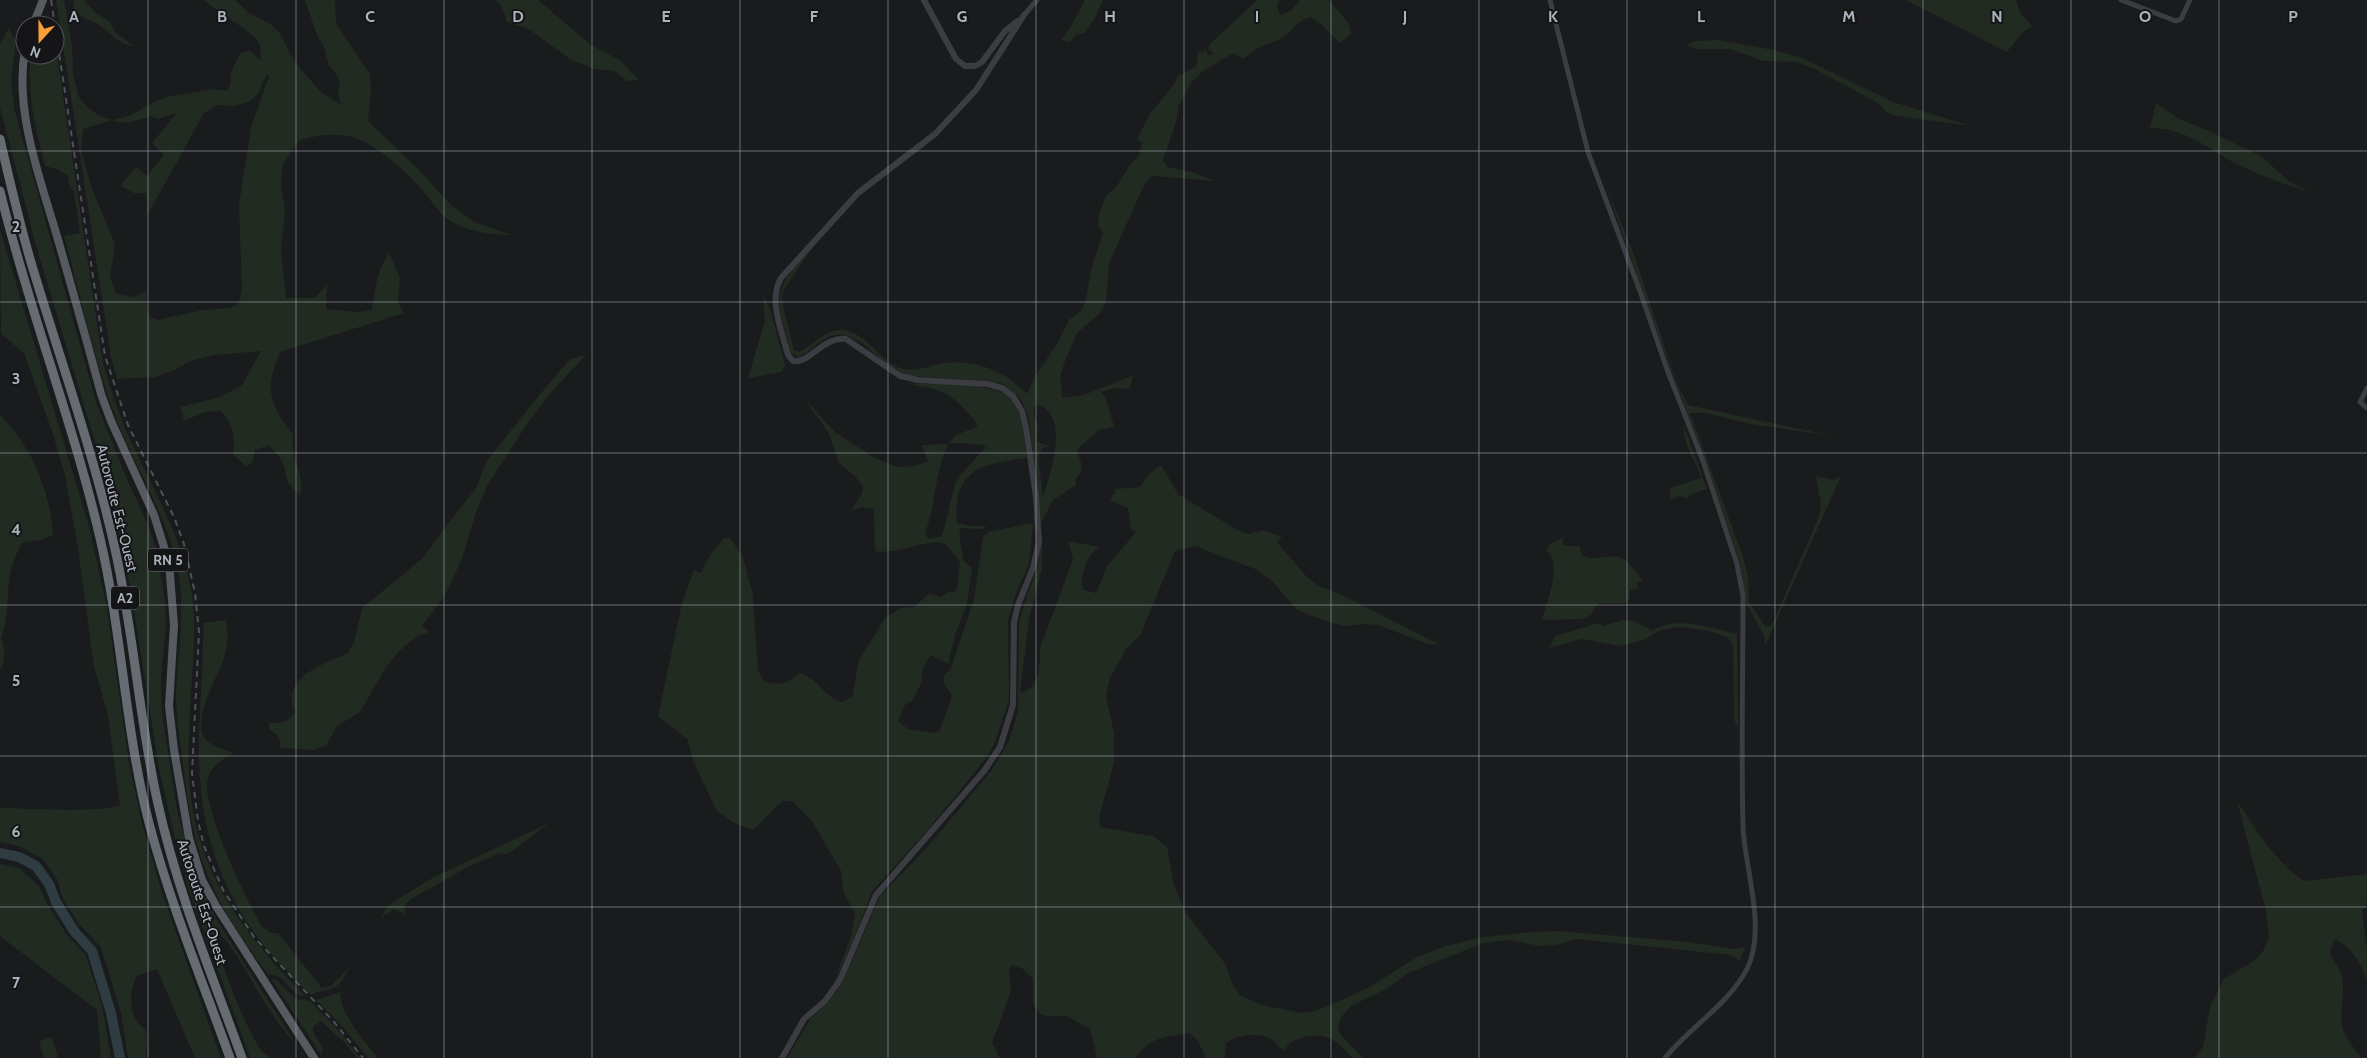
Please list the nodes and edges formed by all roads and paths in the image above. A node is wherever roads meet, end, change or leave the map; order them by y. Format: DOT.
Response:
graph roads {
  1 [pos="43,0"];
  2 [pos="924,0"];
  3 [pos="1037,0"];
  4 [pos="1550,0"];
  5 [pos="2120,0"];
  6 [pos="2190,0"];
  7 [pos="37,15"];
  8 [pos="1024,15"];
  9 [pos="22,65"];
  10 [pos="0,140"];
  11 [pos="0,191"];
  12 [pos="2367,388"];
  13 [pos="2367,408"];
  14 [pos="230,1058"];
  15 [pos="242,1058"];
  16 [pos="314,1058"];
  17 [pos="782,1058"];
  18 [pos="1665,1058"];
  1 -- 7 [label="main road"];
  2 -- 8 [label="street"];
  3 -- 8 [label="street"];
  4 -- 18 [label="street"];
  5 -- 6 [label="street"];
  8 -- 17 [label="street"];
  9 -- 16 [label="main road, RN 5"];
  10 -- 15 [label="highway, Autoroute Est-Ouest / A2"];
  11 -- 14 [label="highway, Autoroute Est-Ouest / A2"];
  12 -- 13 [label="street"];
}
